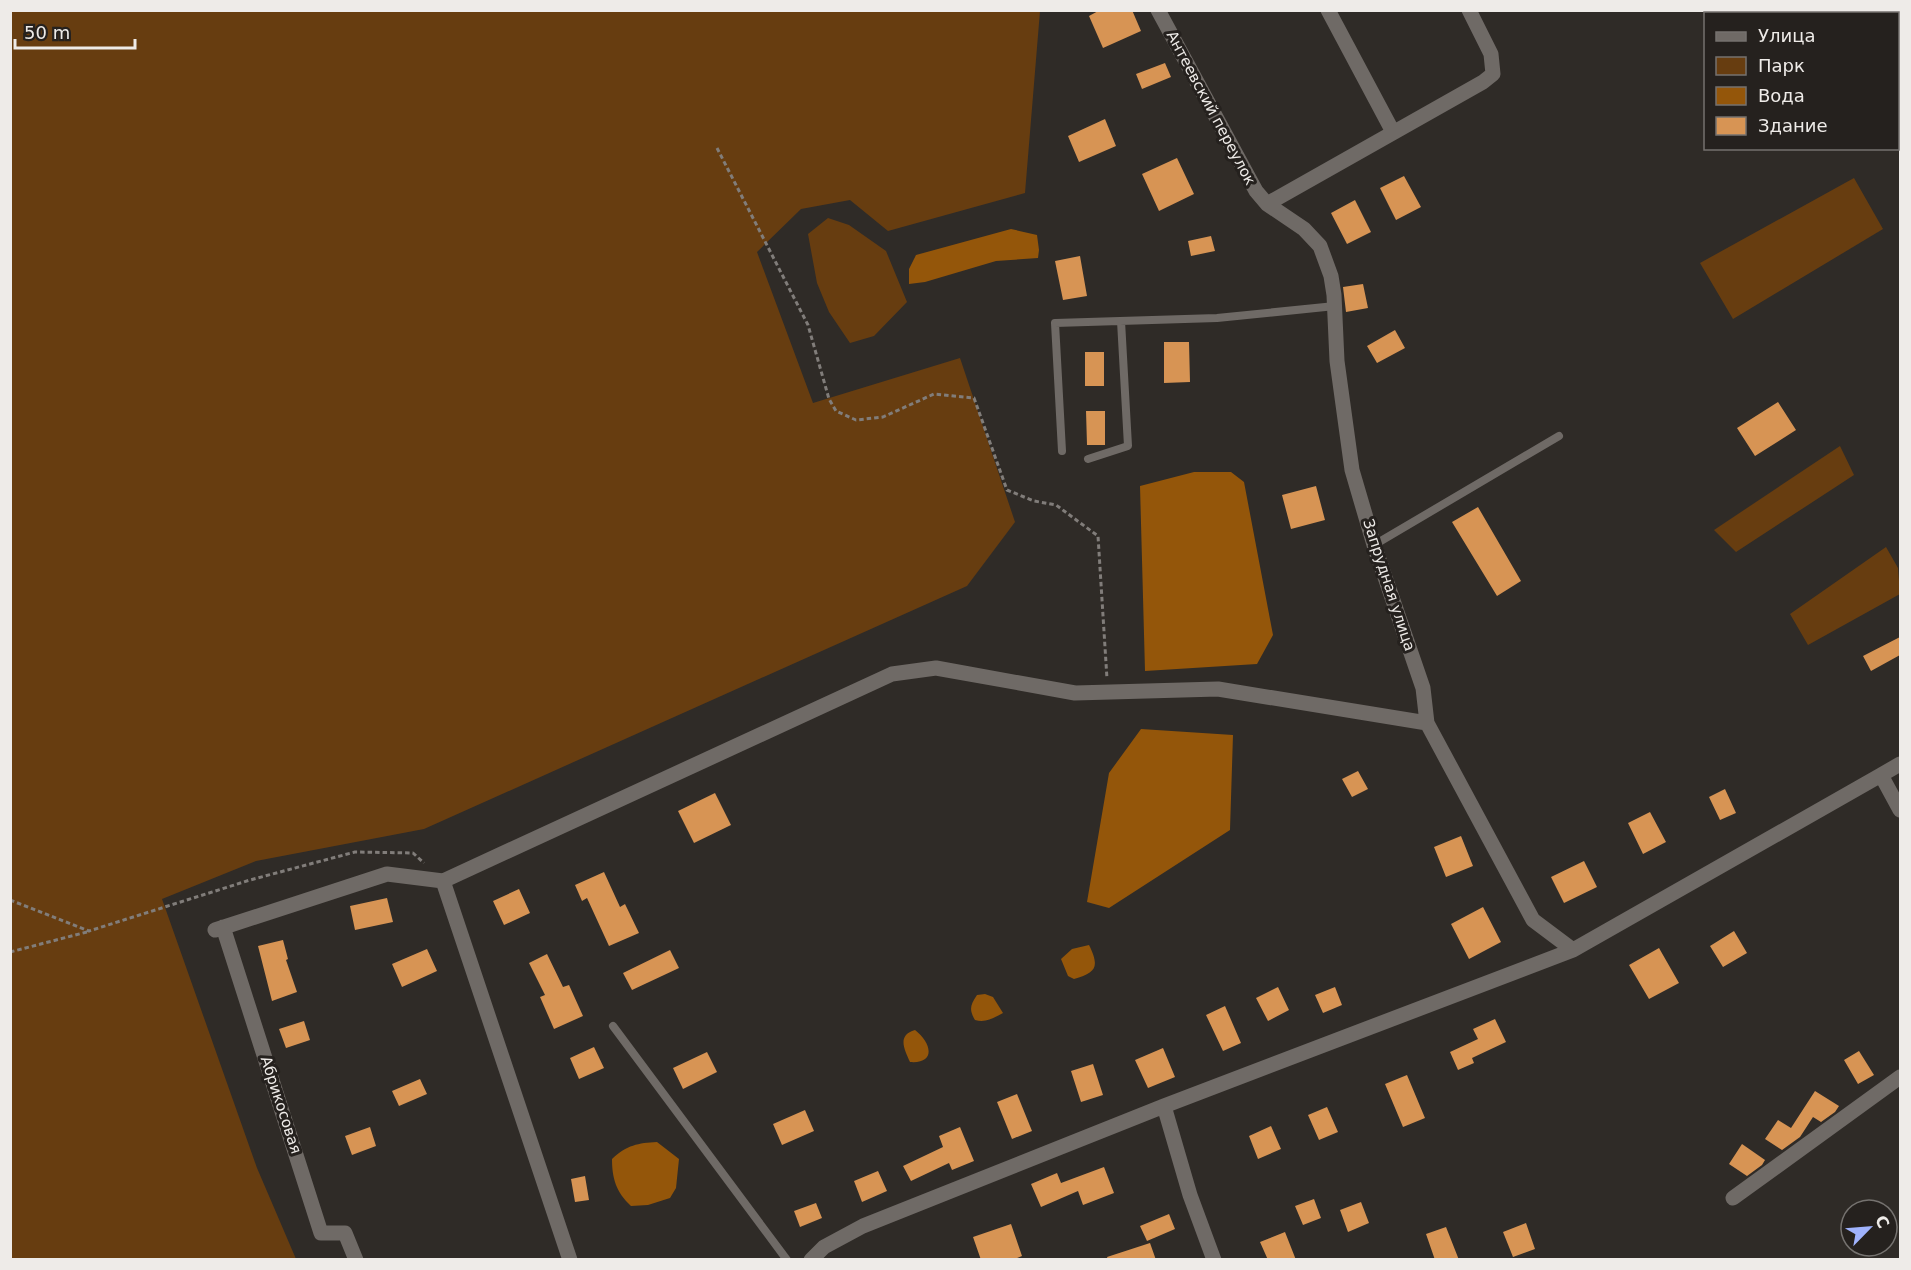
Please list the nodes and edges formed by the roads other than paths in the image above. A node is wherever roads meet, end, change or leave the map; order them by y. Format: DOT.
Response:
graph roads {
  1 [pos="1158,10"];
  2 [pos="1328,10"];
  3 [pos="1469,10"];
  4 [pos="1394,132"];
  5 [pos="1267,204"];
  6 [pos="1335,306"];
  7 [pos="1121,321"];
  8 [pos="1559,436"];
  9 [pos="1062,451"];
  10 [pos="1088,459"];
  11 [pos="1374,545"];
  12 [pos="1427,723"];
  13 [pos="1900,764"];
  14 [pos="1881,775"];
  15 [pos="1900,810"];
  16 [pos="443,881"];
  17 [pos="1573,950"];
  18 [pos="613,1026"];
  19 [pos="1900,1077"];
  20 [pos="1164,1106"];
  21 [pos="1732,1198"];
  22 [pos="356,1260"];
  23 [pos="570,1260"];
  24 [pos="787,1260"];
  25 [pos="811,1260"];
  26 [pos="1214,1260"];
  1 -- 5 [label="street, Антеевский переулок"];
  2 -- 4 [label="street"];
  3 -- 4 [label="street"];
  4 -- 5 [label="street"];
  5 -- 6 [label="street, Запрудная улица"];
  6 -- 7 [label="lane"];
  6 -- 11 [label="street, Запрудная улица"];
  7 -- 9 [label="lane"];
  7 -- 10 [label="lane"];
  8 -- 11 [label="lane"];
  11 -- 12 [label="street, Запрудная улица"];
  12 -- 16 [label="street"];
  12 -- 17 [label="street, Запрудная улица"];
  13 -- 14 [label="street"];
  14 -- 15 [label="street"];
  14 -- 17 [label="street"];
  16 -- 22 [label="street, Абрикосовая"];
  16 -- 23 [label="street"];
  17 -- 20 [label="street"];
  18 -- 24 [label="lane"];
  19 -- 21 [label="street"];
  20 -- 25 [label="street"];
  20 -- 26 [label="street"];
}
